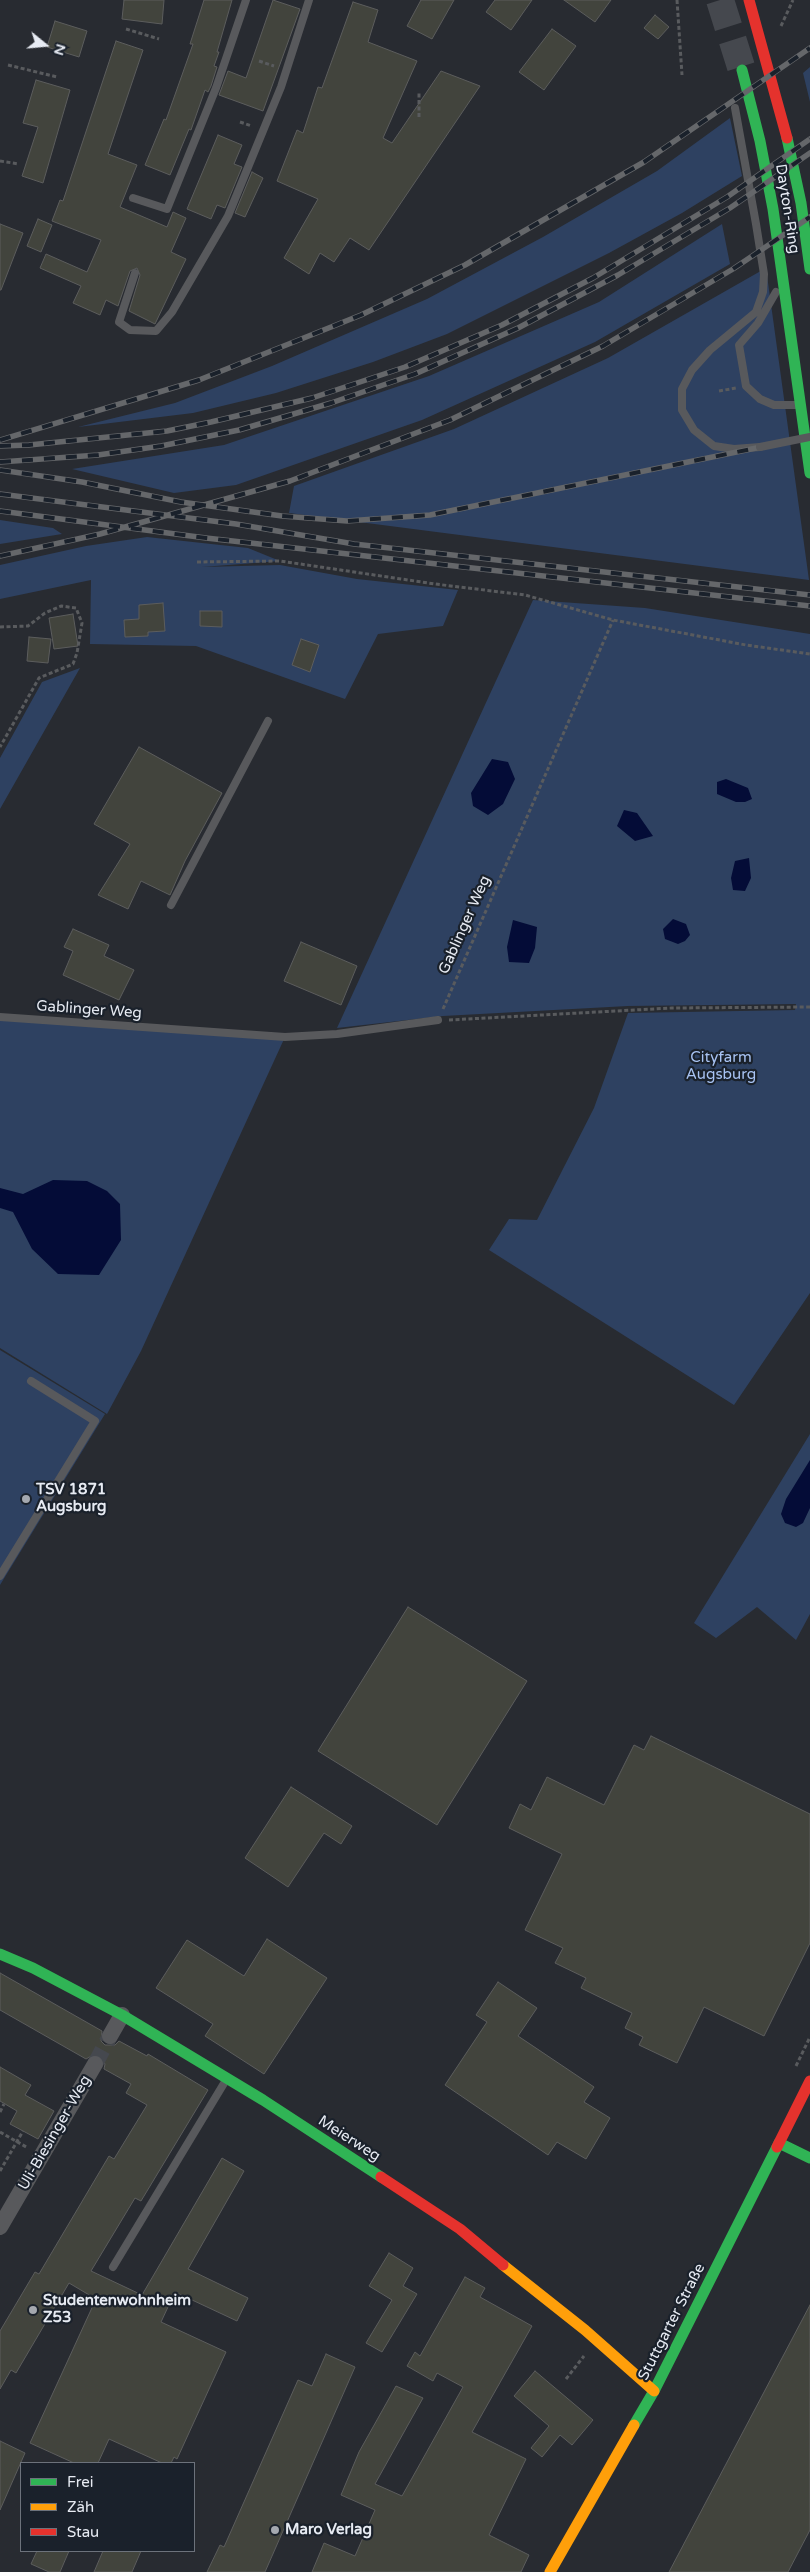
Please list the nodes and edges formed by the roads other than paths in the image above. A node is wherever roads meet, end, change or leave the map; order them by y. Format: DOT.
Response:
graph roads {
  1 [pos="246,0"];
  2 [pos="309,0"];
  3 [pos="749,0"];
  4 [pos="742,70"];
  5 [pos="734,108"];
  6 [pos="134,198"];
  7 [pos="810,269"];
  8 [pos="135,273"];
  9 [pos="783,279"];
  10 [pos="800,405"];
  11 [pos="810,437"];
  12 [pos="810,472"];
  13 [pos="268,721"];
  14 [pos="171,905"];
  15 [pos="0,1017"];
  16 [pos="438,1020"];
  17 [pos="31,1381"];
  18 [pos="0,1576"];
  19 [pos="0,1954"];
  20 [pos="122,2014"];
  21 [pos="110,2036"];
  22 [pos="95,2064"];
  23 [pos="227,2078"];
  24 [pos="810,2080"];
  25 [pos="779,2143"];
  26 [pos="810,2158"];
  27 [pos="0,2227"];
  28 [pos="113,2267"];
  29 [pos="654,2391"];
  30 [pos="550,2572"];
  1 -- 6 [label="lane"];
  2 -- 8 [label="lane"];
  3 -- 7 [label="main road, Dayton-Ring"];
  4 -- 9 [label="main road, Dayton-Ring"];
  5 -- 11 [label="lane, bridge"];
  9 -- 10 [label="main road, Dayton-Ring"];
  9 -- 10 [label="lane"];
  10 -- 12 [label="main road, Dayton-Ring"];
  13 -- 14 [label="lane"];
  15 -- 16 [label="lane, Gablinger Weg"];
  17 -- 18 [label="lane"];
  19 -- 20 [label="main road, Meierweg"];
  20 -- 21 [label="street"];
  20 -- 23 [label="main road, Meierweg"];
  22 -- 27 [label="street, Uli-Biesinger-Weg"];
  23 -- 28 [label="lane"];
  23 -- 29 [label="main road, Meierweg"];
  24 -- 25 [label="main road, Stuttgarter Straße"];
  25 -- 26 [label="main road"];
  25 -- 29 [label="main road, Stuttgarter Straße"];
  29 -- 30 [label="main road, Stuttgarter Straße"];
}
